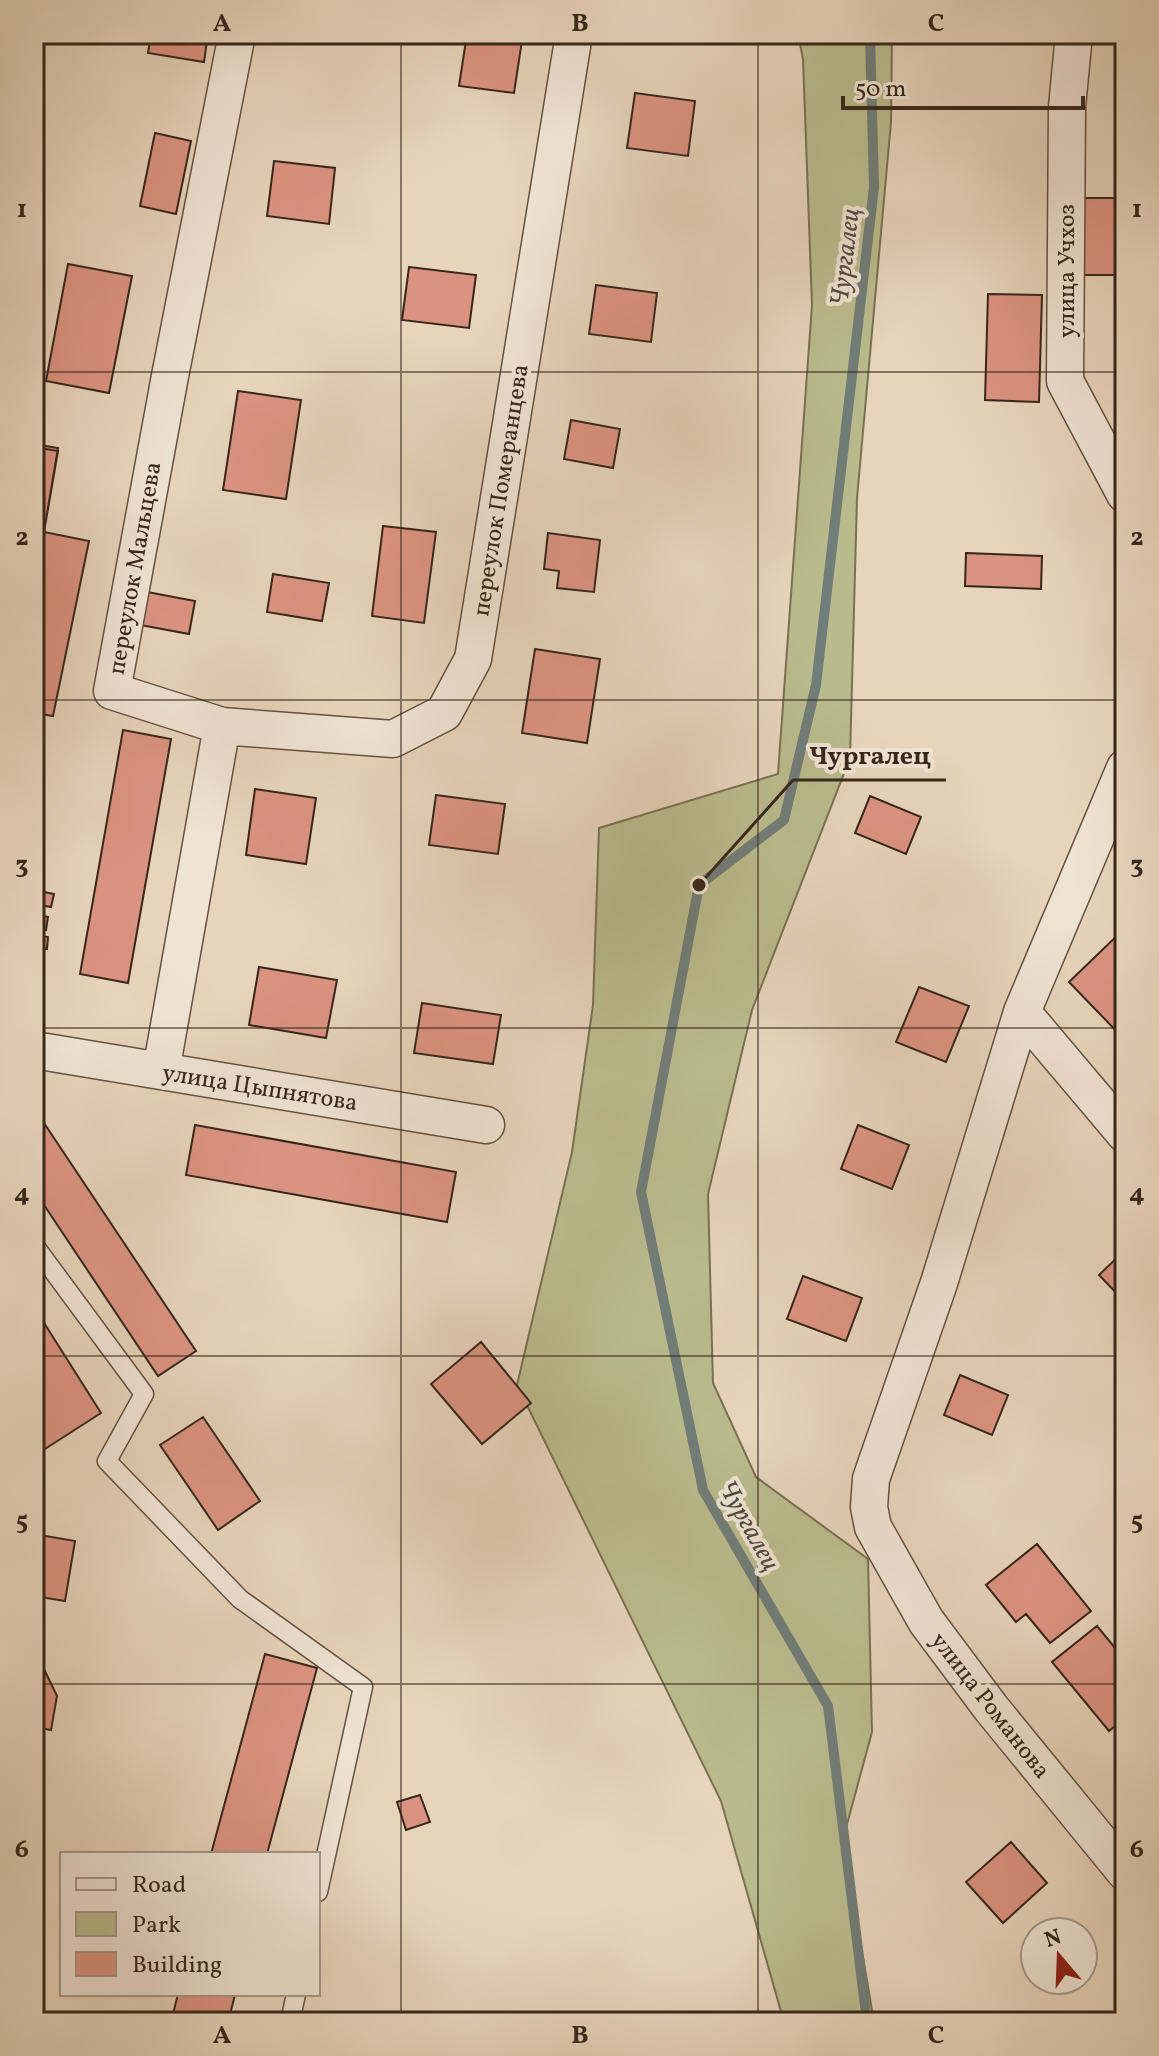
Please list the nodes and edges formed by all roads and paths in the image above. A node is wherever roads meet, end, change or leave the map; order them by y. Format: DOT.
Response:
graph roads {
  1 [pos="237,34"];
  2 [pos="574,34"];
  3 [pos="1074,34"];
  4 [pos="1125,494"];
  5 [pos="222,726"];
  6 [pos="1125,768"];
  7 [pos="1022,1012"];
  8 [pos="34,1050"];
  9 [pos="161,1071"];
  10 [pos="486,1125"];
  11 [pos="1125,1134"];
  12 [pos="34,1245"];
  13 [pos="1125,1872"];
  14 [pos="320,1883"];
  15 [pos="296,1996"];
  16 [pos="290,2022"];
  1 -- 5 [label="street, переулок Мальцева"];
  2 -- 5 [label="street, переулок Померанцева"];
  3 -- 4 [label="street, улица Учхоз"];
  5 -- 9 [label="street"];
  6 -- 7 [label="street"];
  7 -- 11 [label="street"];
  7 -- 13 [label="street, улица Романова"];
  8 -- 9 [label="street, улица Цыпнятова"];
  9 -- 10 [label="street, улица Цыпнятова"];
  12 -- 14 [label="lane"];
  15 -- 16 [label="lane"];
}
